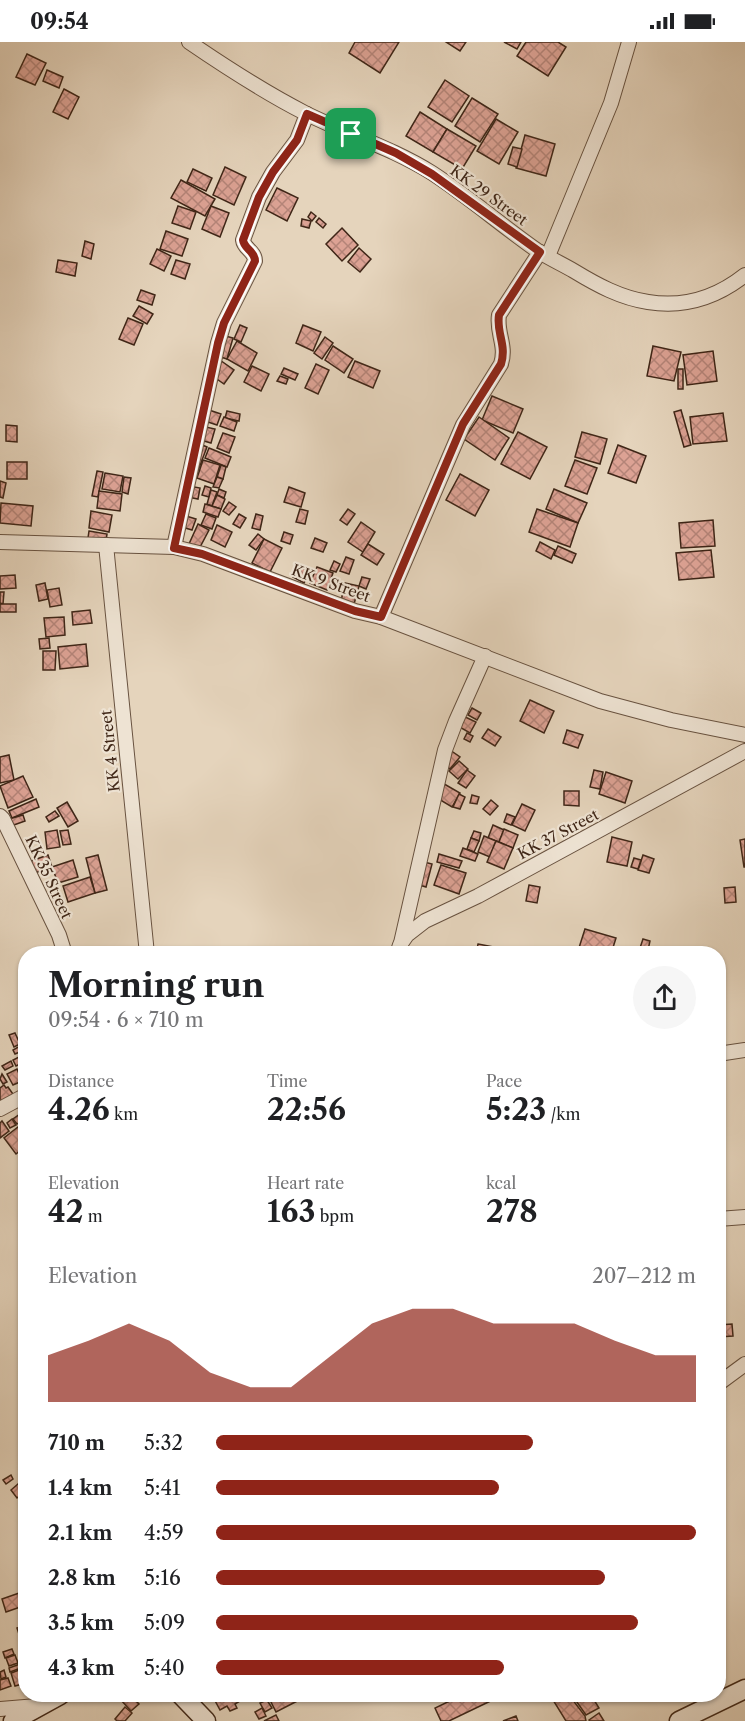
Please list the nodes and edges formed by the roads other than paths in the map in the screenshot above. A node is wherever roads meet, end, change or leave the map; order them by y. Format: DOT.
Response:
graph roads {
  1 [pos="189,42"];
  2 [pos="629,42"];
  3 [pos="307,114"];
  4 [pos="544,254"];
  5 [pos="745,275"];
  6 [pos="0,542"];
  7 [pos="106,545"];
  8 [pos="174,548"];
  9 [pos="381,617"];
  10 [pos="485,656"];
  11 [pos="745,735"];
  12 [pos="745,751"];
  13 [pos="0,816"];
  14 [pos="62,946"];
  15 [pos="146,946"];
  16 [pos="400,946"];
  17 [pos="401,946"];
  18 [pos="745,1050"];
  19 [pos="726,1053"];
  20 [pos="18,1099"];
  21 [pos="0,1109"];
  22 [pos="745,1217"];
  23 [pos="726,1219"];
  24 [pos="745,1364"];
  25 [pos="726,1377"];
  26 [pos="745,1689"];
  27 [pos="726,1698"];
  28 [pos="48,1702"];
  29 [pos="188,1702"];
  30 [pos="718,1702"];
  31 [pos="41,1706"];
  32 [pos="0,1709"];
  33 [pos="13,1721"];
  34 [pos="206,1721"];
  35 [pos="679,1721"];
  1 -- 3 [label="street, KK 29 Street"];
  2 -- 4 [label="street"];
  3 -- 4 [label="street, KK 29 Street"];
  3 -- 8 [label="street"];
  4 -- 5 [label="street, KK 29 Street"];
  4 -- 9 [label="street"];
  6 -- 7 [label="street, KK 9 Street"];
  7 -- 8 [label="street, KK 9 Street"];
  7 -- 15 [label="street, KK 4 Street"];
  8 -- 9 [label="street, KK 9 Street"];
  9 -- 10 [label="street, KK 9 Street"];
  10 -- 11 [label="street, KK 9 Street"];
  10 -- 16 [label="street"];
  12 -- 17 [label="street, KK 37 Street"];
  13 -- 14 [label="street, KK 35 Street"];
  18 -- 19 [label="street"];
  20 -- 21 [label="street"];
  22 -- 23 [label="street"];
  24 -- 25 [label="street"];
  26 -- 27 [label="main road"];
  28 -- 31 [label="main road"];
  29 -- 34 [label="main road"];
  30 -- 35 [label="main road"];
  31 -- 32 [label="street"];
  31 -- 33 [label="main road"];
}
